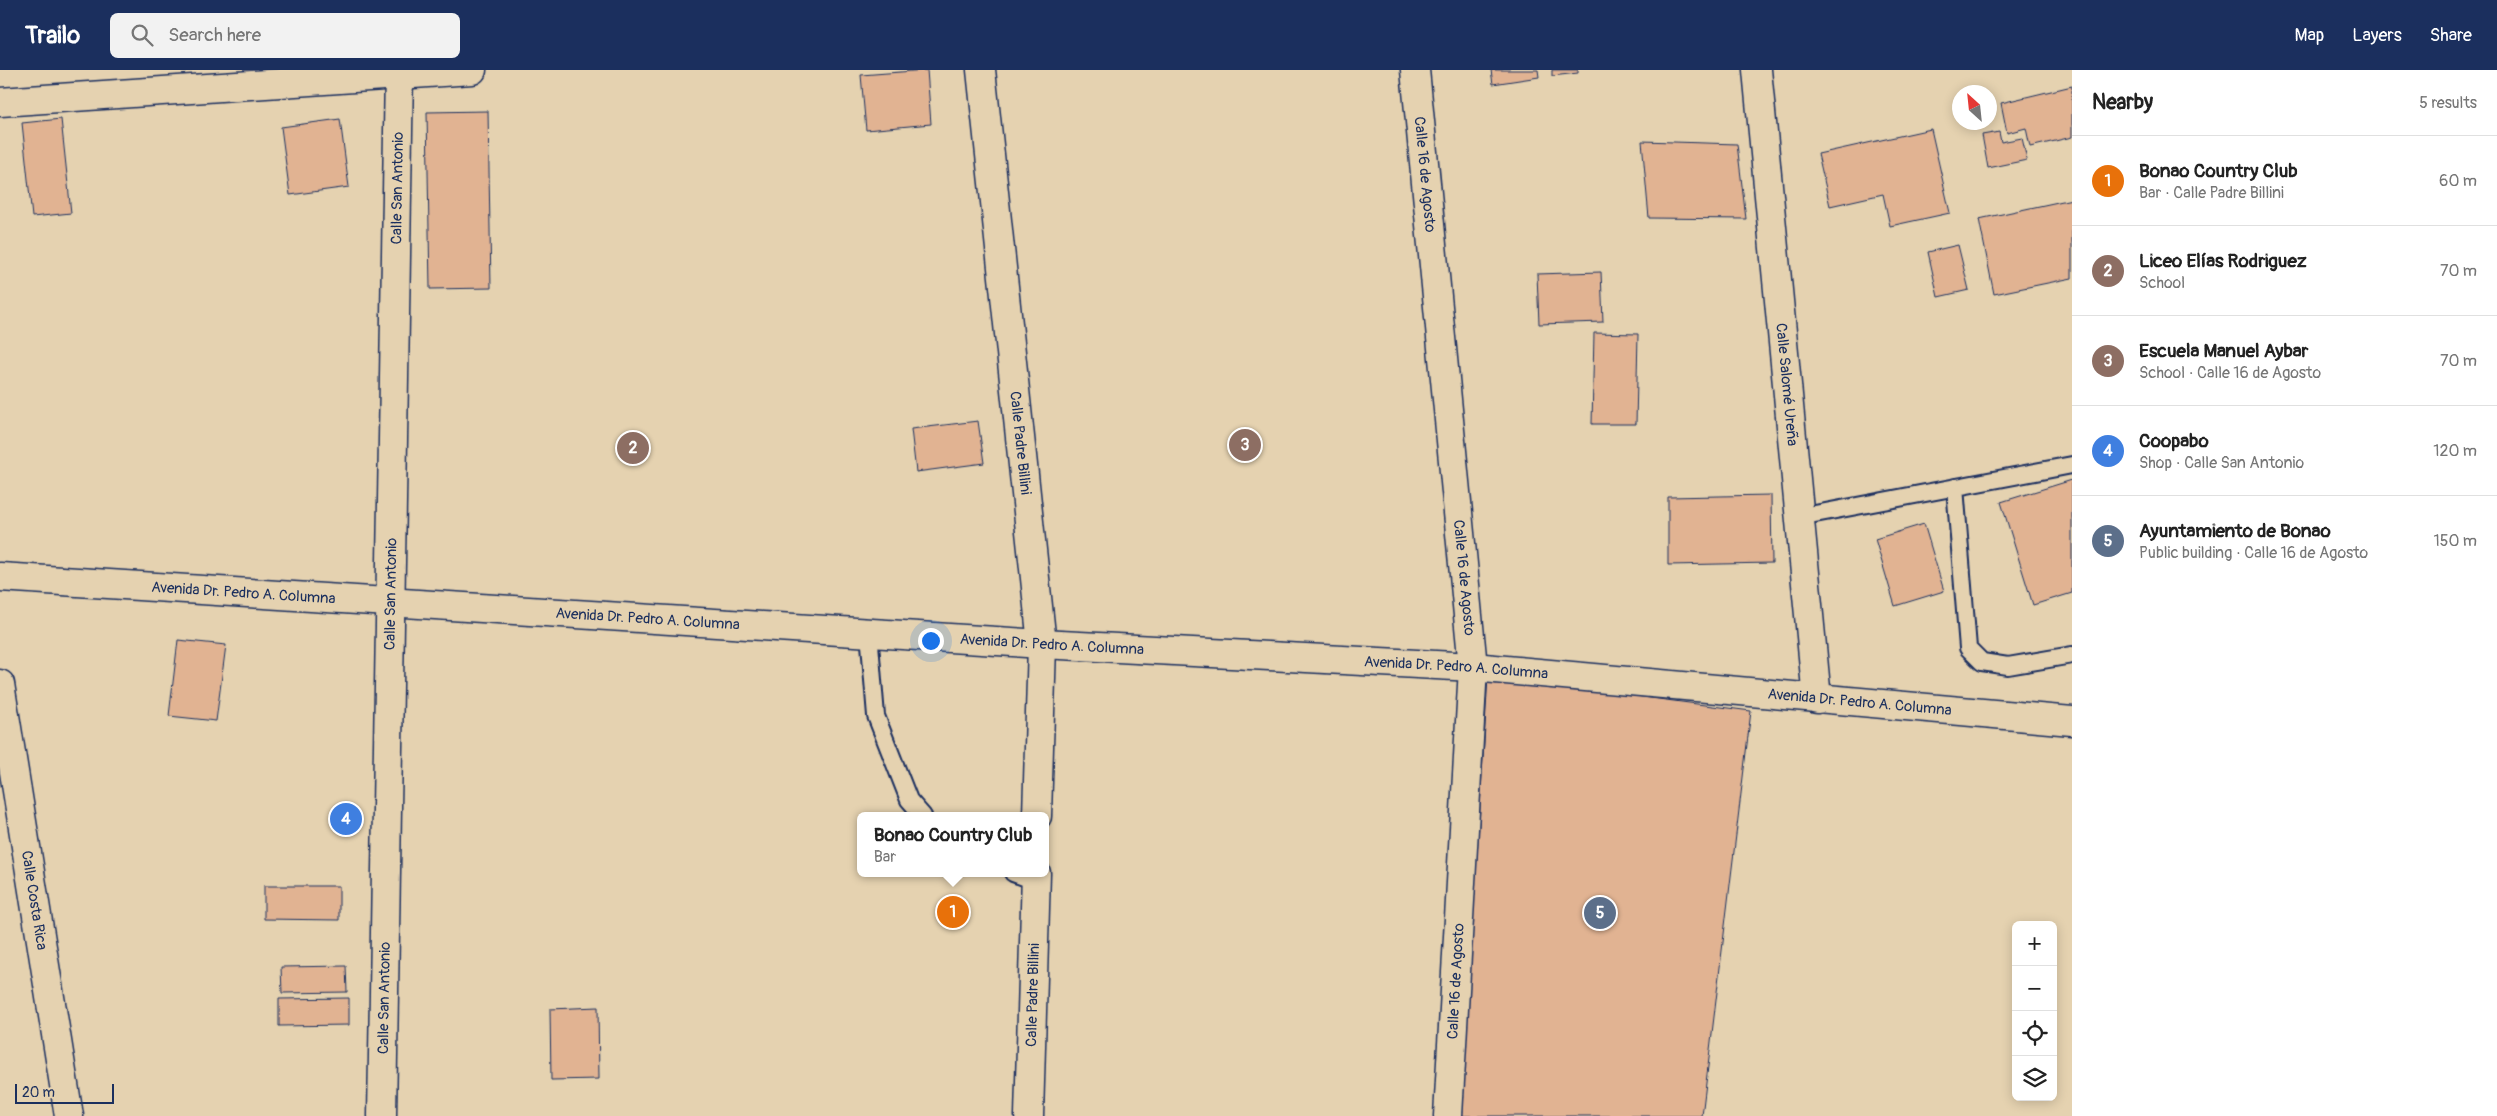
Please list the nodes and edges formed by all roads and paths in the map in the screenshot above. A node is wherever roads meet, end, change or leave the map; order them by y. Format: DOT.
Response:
graph roads {
  1 [pos="472,70"];
  2 [pos="981,70"];
  3 [pos="1415,70"];
  4 [pos="1757,70"];
  5 [pos="399,72"];
  6 [pos="0,102"];
  7 [pos="2072,465"];
  8 [pos="1956,487"];
  9 [pos="1799,517"];
  10 [pos="0,577"];
  11 [pos="389,601"];
  12 [pos="869,632"];
  13 [pos="1042,644"];
  14 [pos="2072,655"];
  15 [pos="1473,667"];
  16 [pos="0,684"];
  17 [pos="1817,699"];
  18 [pos="2072,721"];
  19 [pos="920,812"];
  20 [pos="1037,812"];
  21 [pos="1028,877"];
  22 [pos="69,1116"];
  23 [pos="382,1116"];
  24 [pos="1029,1116"];
  25 [pos="1448,1116"];
  1 -- 5 [label="street"];
  2 -- 13 [label="street, Calle Padre Billini"];
  3 -- 15 [label="street, Calle 16 de Agosto"];
  4 -- 9 [label="street, Calle Salomé Ureña"];
  5 -- 6 [label="street"];
  5 -- 11 [label="street, Calle San Antonio"];
  7 -- 8 [label="lane"];
  8 -- 9 [label="lane"];
  8 -- 14 [label="lane"];
  9 -- 17 [label="street, Calle Salomé Ureña"];
  10 -- 11 [label="street, Avenida Dr. Pedro A. Columna"];
  11 -- 12 [label="street, Avenida Dr. Pedro A. Columna"];
  11 -- 23 [label="street, Calle San Antonio"];
  12 -- 13 [label="street, Avenida Dr. Pedro A. Columna"];
  12 -- 19 [label="lane"];
  13 -- 15 [label="street, Avenida Dr. Pedro A. Columna"];
  13 -- 20 [label="street, Calle Padre Billini"];
  15 -- 17 [label="street, Avenida Dr. Pedro A. Columna"];
  15 -- 25 [label="street, Calle 16 de Agosto"];
  16 -- 22 [label="street, Calle Costa Rica"];
  17 -- 18 [label="street, Avenida Dr. Pedro A. Columna"];
  21 -- 24 [label="street, Calle Padre Billini"];
}
